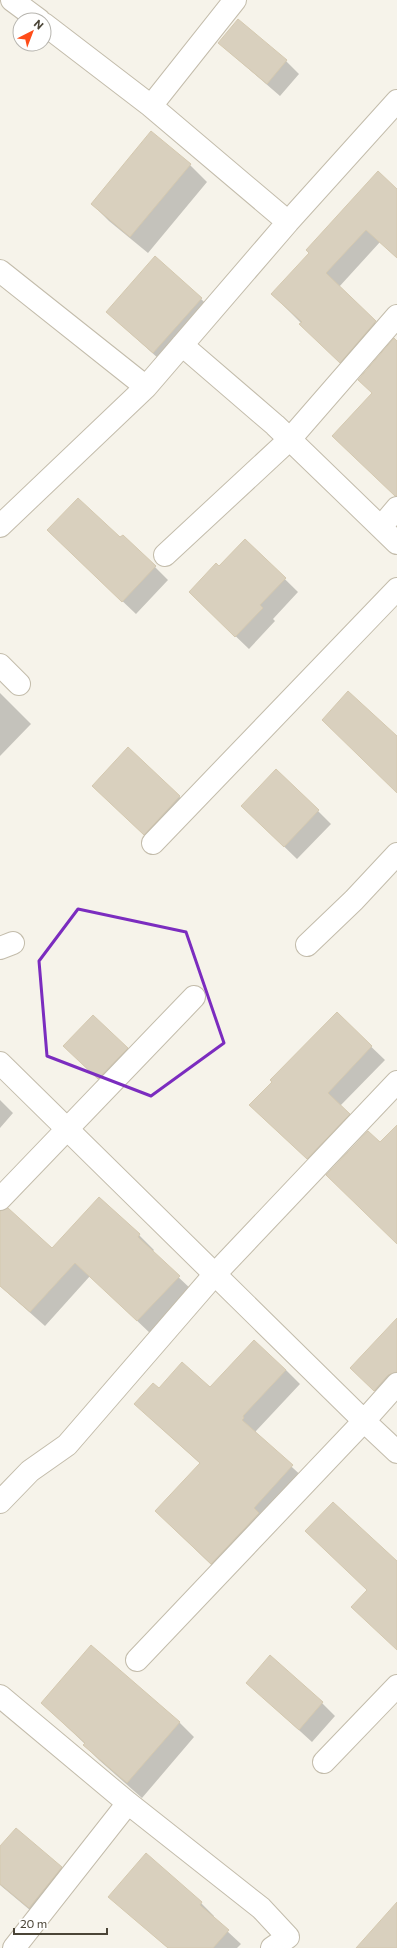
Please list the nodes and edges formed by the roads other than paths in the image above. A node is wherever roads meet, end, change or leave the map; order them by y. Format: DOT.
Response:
graph roads {
  1 [pos="12,0"];
  2 [pos="235,0"];
  3 [pos="28,12"];
  4 [pos="52,30"];
  5 [pos="397,101"];
  6 [pos="151,106"];
  7 [pos="288,222"];
  8 [pos="0,271"];
  9 [pos="397,316"];
  10 [pos="182,344"];
  11 [pos="146,387"];
  12 [pos="290,439"];
  13 [pos="397,508"];
  14 [pos="0,526"];
  15 [pos="381,527"];
  16 [pos="397,543"];
  17 [pos="166,555"];
  18 [pos="397,589"];
  19 [pos="0,665"];
  20 [pos="19,684"];
  21 [pos="152,842"];
  22 [pos="397,854"];
  23 [pos="307,945"];
  24 [pos="194,997"];
  25 [pos="0,1063"];
  26 [pos="397,1082"];
  27 [pos="66,1129"];
  28 [pos="0,1199"];
  29 [pos="215,1274"];
  30 [pos="397,1384"];
  31 [pos="364,1421"];
  32 [pos="397,1452"];
  33 [pos="0,1502"];
  34 [pos="137,1660"];
  35 [pos="397,1686"];
  36 [pos="0,1696"];
  37 [pos="324,1762"];
  38 [pos="128,1803"];
  39 [pos="14,1948"];
  40 [pos="272,1948"];
  1 -- 3 [label="street"];
  2 -- 6 [label="street"];
  4 -- 6 [label="street"];
  5 -- 7 [label="street"];
  6 -- 7 [label="street"];
  7 -- 10 [label="street"];
  8 -- 11 [label="street"];
  9 -- 12 [label="street"];
  10 -- 11 [label="street"];
  10 -- 12 [label="street"];
  11 -- 14 [label="street"];
  12 -- 15 [label="street"];
  12 -- 17 [label="street"];
  13 -- 15 [label="street"];
  15 -- 16 [label="street"];
  18 -- 21 [label="street"];
  19 -- 20 [label="street"];
  22 -- 23 [label="street"];
  24 -- 27 [label="street"];
  25 -- 27 [label="street"];
  26 -- 29 [label="street"];
  27 -- 28 [label="street"];
  27 -- 29 [label="street"];
  29 -- 31 [label="street"];
  29 -- 33 [label="street"];
  30 -- 31 [label="street"];
  31 -- 32 [label="street"];
  31 -- 34 [label="street"];
  35 -- 37 [label="street"];
  36 -- 38 [label="street"];
  38 -- 39 [label="street"];
  38 -- 40 [label="street"];
}
